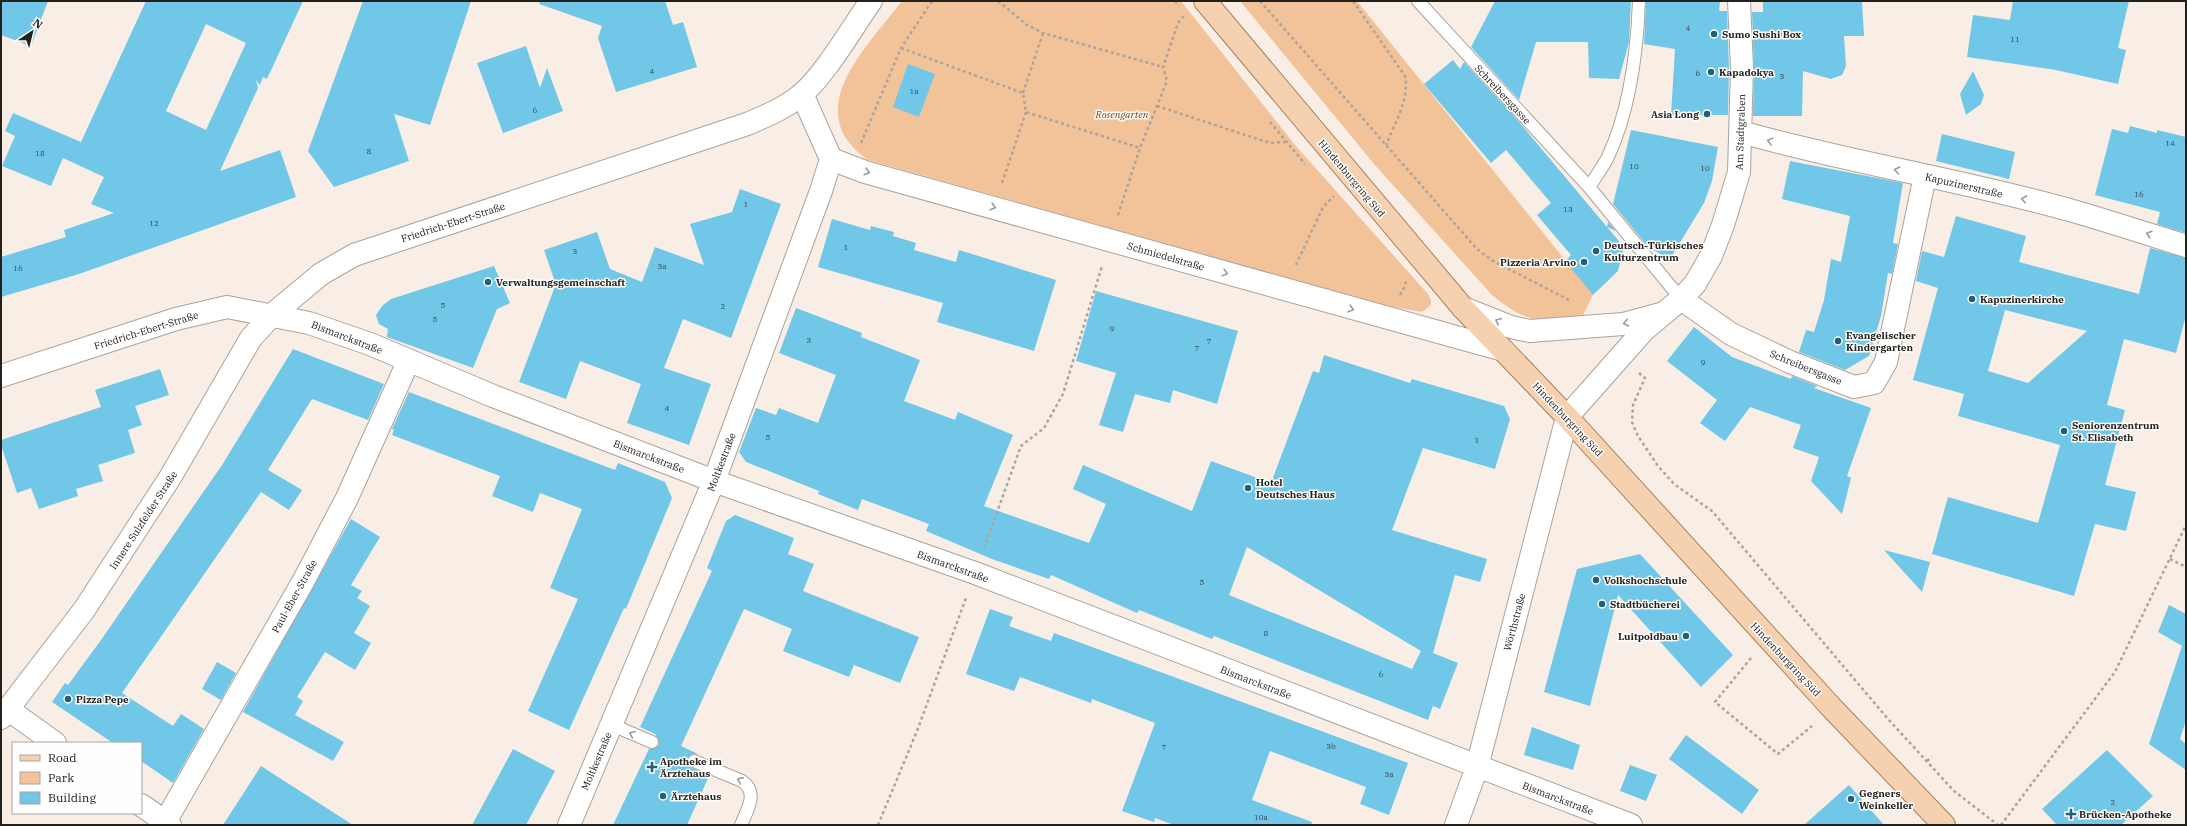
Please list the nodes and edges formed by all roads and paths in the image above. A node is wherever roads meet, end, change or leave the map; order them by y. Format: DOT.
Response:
graph roads {
  1 [pos="871,1"];
  2 [pos="932,1"];
  3 [pos="998,1"];
  4 [pos="1205,1"];
  5 [pos="1260,1"];
  6 [pos="1353,1"];
  7 [pos="1418,1"];
  8 [pos="1639,1"];
  9 [pos="1740,1"];
  10 [pos="1185,15"];
  11 [pos="1043,33"];
  12 [pos="901,48"];
  13 [pos="1163,67"];
  14 [pos="1023,93"];
  15 [pos="802,94"];
  16 [pos="1157,106"];
  17 [pos="1026,112"];
  18 [pos="1741,132"];
  19 [pos="1386,145"];
  20 [pos="1140,148"];
  21 [pos="859,149"];
  22 [pos="831,159"];
  23 [pos="1310,169"];
  24 [pos="1925,176"];
  25 [pos="1002,185"];
  26 [pos="1589,187"];
  27 [pos="1329,191"];
  28 [pos="1334,196"];
  29 [pos="1338,202"];
  30 [pos="1109,240"];
  31 [pos="2186,246"];
  32 [pos="1294,268"];
  33 [pos="1404,274"];
  34 [pos="1397,298"];
  35 [pos="1681,299"];
  36 [pos="1463,308"];
  37 [pos="1663,313"];
  38 [pos="273,314"];
  39 [pos="1593,327"];
  40 [pos="1503,350"];
  41 [pos="1622,355"];
  42 [pos="408,362"];
  43 [pos="1,376"];
  44 [pos="1567,417"];
  45 [pos="714,480"];
  46 [pos="2186,525"];
  47 [pos="2170,559"];
  48 [pos="2186,567"];
  49 [pos="975,573"];
  50 [pos="1767,639"];
  51 [pos="1831,707"];
  52 [pos="5,714"];
  53 [pos="612,726"];
  54 [pos="53,742"];
  55 [pos="652,742"];
  56 [pos="1932,757"];
  57 [pos="694,761"];
  58 [pos="1927,762"];
  59 [pos="1477,767"];
  60 [pos="142,805"];
  61 [pos="1937,823"];
  62 [pos="167,824"];
  63 [pos="569,825"];
  64 [pos="741,825"];
  65 [pos="878,825"];
  66 [pos="1456,825"];
  67 [pos="1631,825"];
  68 [pos="1999,825"];
  1 -- 15 [label="street, Friedrich-Ebert-Straße"];
  2 -- 12 [label="path"];
  3 -- 11 [label="path"];
  4 -- 36 [label="main road, Hindenburgring Süd"];
  5 -- 19 [label="path"];
  6 -- 19 [label="path"];
  7 -- 26 [label="lane, Schreibersgasse"];
  8 -- 26 [label="lane"];
  9 -- 18 [label="street, Am Stadtgraben"];
  10 -- 13 [label="path"];
  11 -- 13 [label="path"];
  11 -- 14 [label="path"];
  12 -- 14 [label="path"];
  12 -- 21 [label="path"];
  13 -- 16 [label="path"];
  14 -- 17 [label="path"];
  15 -- 22 [label="street"];
  15 -- 38 [label="street, Friedrich-Ebert-Straße"];
  16 -- 20 [label="path"];
  16 -- 23 [label="path"];
  17 -- 20 [label="path"];
  17 -- 25 [label="path"];
  24 -- 18 [label="street, Kapuzinerstraße, one-way"];
  18 -- 35 [label="street, Am Stadtgraben"];
  19 -- 39 [label="path"];
  20 -- 30 [label="path"];
  22 -- 30 [label="street, Schmiedelstraße, one-way"];
  22 -- 45 [label="street, Moltkestraße"];
  31 -- 24 [label="street, Kapuzinerstraße, one-way"];
  24 -- 35 [label="street, Schreibersgasse"];
  26 -- 35 [label="lane, Schreibersgasse"];
  27 -- 28 [label="path"];
  28 -- 29 [label="path"];
  28 -- 32 [label="path"];
  30 -- 40 [label="street, Schmiedelstraße, one-way"];
  30 -- 49 [label="path"];
  33 -- 34 [label="path"];
  35 -- 37 [label="street, Am Stadtgraben"];
  39 -- 36 [label="street, Am Stadtgraben, one-way"];
  36 -- 40 [label="main road, Hindenburgring Süd"];
  37 -- 39 [label="street, Am Stadtgraben, one-way"];
  37 -- 41 [label="street, Am Stadtgraben"];
  38 -- 42 [label="street, Bismarckstraße"];
  38 -- 43 [label="street, Friedrich-Ebert-Straße"];
  38 -- 52 [label="street, Innere Sulzfelder Straße"];
  40 -- 44 [label="main road, Hindenburgring Süd"];
  41 -- 44 [label="street, Am Stadtgraben"];
  41 -- 58 [label="path"];
  42 -- 45 [label="street, Bismarckstraße"];
  42 -- 62 [label="street, Paul-Eber-Straße"];
  44 -- 50 [label="main road, Hindenburgring Süd"];
  44 -- 59 [label="street, Wörthstraße"];
  45 -- 49 [label="street, Bismarckstraße"];
  45 -- 53 [label="street, Moltkestraße"];
  46 -- 47 [label="path"];
  47 -- 48 [label="path"];
  47 -- 68 [label="path"];
  49 -- 59 [label="street, Bismarckstraße"];
  49 -- 65 [label="path"];
  50 -- 51 [label="main road, Hindenburgring Süd"];
  50 -- 51 [label="path"];
  51 -- 61 [label="main road, Hindenburgring Süd"];
  52 -- 54 [label="street"];
  55 -- 53 [label="lane, one-way"];
  53 -- 63 [label="street, Moltkestraße"];
  56 -- 58 [label="path"];
  64 -- 57 [label="lane, one-way"];
  58 -- 68 [label="path"];
  59 -- 66 [label="street, Wörthstraße"];
  59 -- 67 [label="street, Bismarckstraße"];
  60 -- 62 [label="street, Paul-Eber-Straße"];
}
